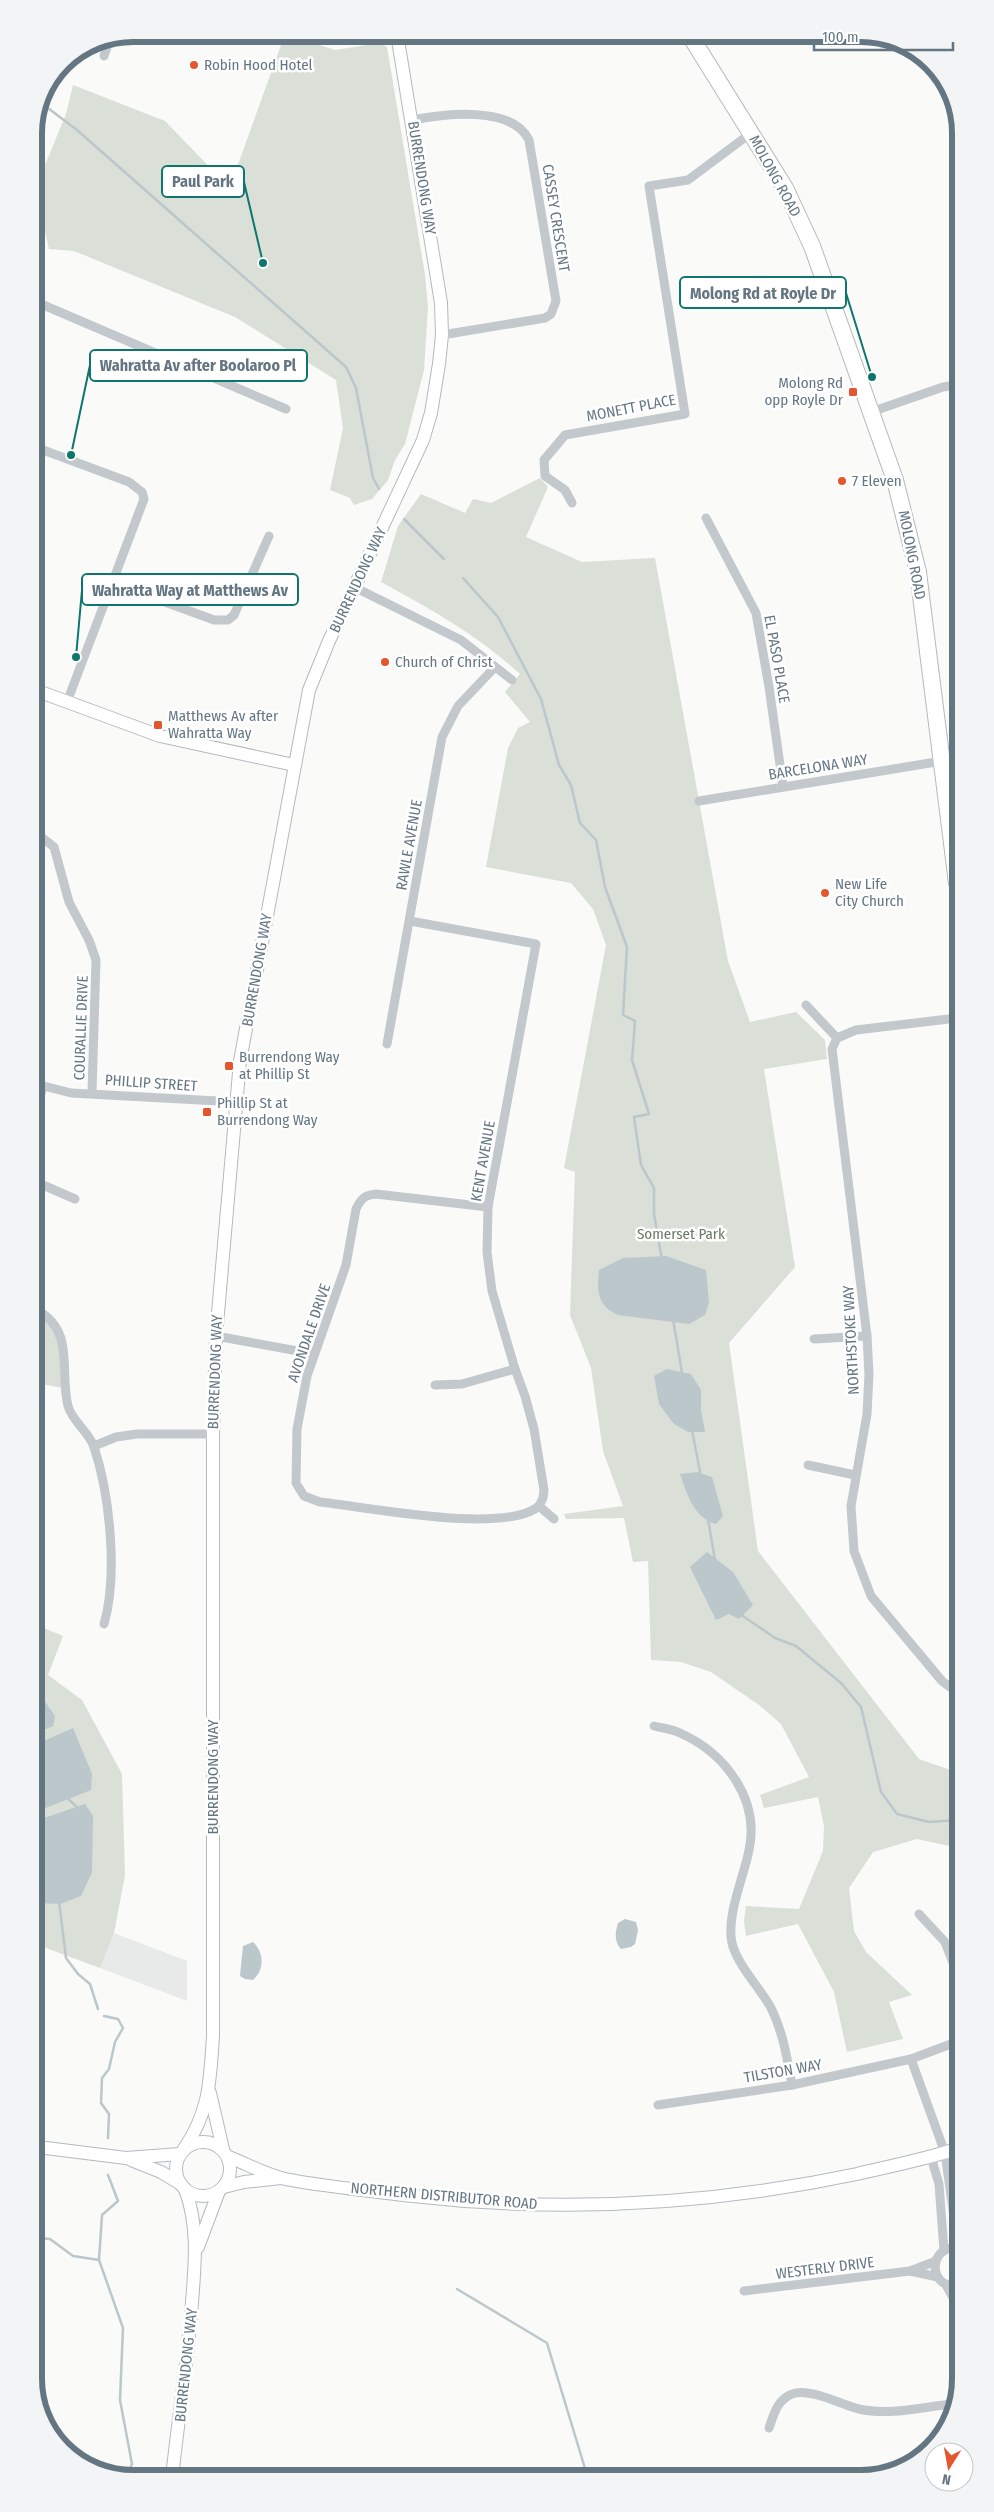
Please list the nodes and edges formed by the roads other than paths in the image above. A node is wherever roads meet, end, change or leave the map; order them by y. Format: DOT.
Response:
graph roads {
  1 [pos="398,42"];
  2 [pos="694,43"];
  3 [pos="107,46"];
  4 [pos="104,56"];
  5 [pos="412,120"];
  6 [pos="751,133"];
  7 [pos="43,304"];
  8 [pos="442,335"];
  9 [pos="952,386"];
  10 [pos="286,409"];
  11 [pos="871,412"];
  12 [pos="43,450"];
  13 [pos="572,503"];
  14 [pos="706,518"];
  15 [pos="269,536"];
  16 [pos="114,582"];
  17 [pos="354,587"];
  18 [pos="496,667"];
  19 [pos="512,680"];
  20 [pos="43,693"];
  21 [pos="67,702"];
  22 [pos="942,761"];
  23 [pos="294,765"];
  24 [pos="784,786"];
  25 [pos="699,801"];
  26 [pos="43,838"];
  27 [pos="952,842"];
  28 [pos="410,921"];
  29 [pos="806,1005"];
  30 [pos="952,1019"];
  31 [pos="837,1038"];
  32 [pos="387,1044"];
  33 [pos="43,1087"];
  34 [pos="92,1092"];
  35 [pos="236,1102"];
  36 [pos="43,1185"];
  37 [pos="76,1199"];
  38 [pos="488,1206"];
  39 [pos="42,1313"];
  40 [pos="216,1336"];
  41 [pos="868,1336"];
  42 [pos="814,1339"];
  43 [pos="314,1354"];
  44 [pos="514,1369"];
  45 [pos="435,1385"];
  46 [pos="213,1434"];
  47 [pos="94,1446"];
  48 [pos="808,1465"];
  49 [pos="854,1475"];
  50 [pos="539,1506"];
  51 [pos="554,1519"];
  52 [pos="104,1624"];
  53 [pos="952,1689"];
  54 [pos="654,1726"];
  55 [pos="919,1914"];
  56 [pos="952,1960"];
  57 [pos="952,2044"];
  58 [pos="911,2059"];
  59 [pos="792,2085"];
  60 [pos="209,2088"];
  61 [pos="658,2105"];
  62 [pos="42,2148"];
  63 [pos="182,2151"];
  64 [pos="952,2151"];
  65 [pos="226,2153"];
  66 [pos="945,2153"];
  67 [pos="931,2157"];
  68 [pos="126,2158"];
  69 [pos="284,2178"];
  70 [pos="183,2186"];
  71 [pos="222,2189"];
  72 [pos="952,2203"];
  73 [pos="952,2248"];
  74 [pos="944,2251"];
  75 [pos="196,2252"];
  76 [pos="936,2261"];
  77 [pos="910,2271"];
  78 [pos="938,2277"];
  79 [pos="946,2284"];
  80 [pos="952,2284"];
  81 [pos="744,2291"];
  82 [pos="952,2295"];
  83 [pos="948,2404"];
  84 [pos="769,2428"];
  85 [pos="173,2469"];
  1 -- 5 [label="main road, BURRENDONG WAY"];
  2 -- 6 [label="highway, MOLONG ROAD"];
  3 -- 4 [label="street"];
  5 -- 8 [label="main road, BURRENDONG WAY"];
  5 -- 8 [label="street, CASSEY CRESCENT"];
  6 -- 11 [label="highway, MOLONG ROAD"];
  6 -- 13 [label="street, MONETT PLACE"];
  7 -- 10 [label="street"];
  8 -- 17 [label="main road, BURRENDONG WAY"];
  9 -- 11 [label="street"];
  11 -- 22 [label="highway, MOLONG ROAD"];
  12 -- 16 [label="street"];
  14 -- 24 [label="street, EL PASO PLACE"];
  15 -- 16 [label="street"];
  16 -- 21 [label="street"];
  17 -- 18 [label="street"];
  17 -- 23 [label="main road, BURRENDONG WAY"];
  18 -- 19 [label="street"];
  18 -- 28 [label="street, RAWLE AVENUE"];
  20 -- 21 [label="main road"];
  21 -- 23 [label="main road"];
  22 -- 24 [label="street, BARCELONA WAY"];
  22 -- 27 [label="highway, MOLONG ROAD"];
  23 -- 35 [label="main road, BURRENDONG WAY"];
  24 -- 25 [label="street, BARCELONA WAY"];
  26 -- 34 [label="street, COURALLIE DRIVE"];
  28 -- 32 [label="street, RAWLE AVENUE"];
  28 -- 38 [label="street, KENT AVENUE"];
  29 -- 31 [label="street"];
  30 -- 31 [label="street"];
  31 -- 41 [label="street, NORTHSTOKE WAY"];
  33 -- 34 [label="street, PHILLIP STREET"];
  34 -- 35 [label="street, PHILLIP STREET"];
  35 -- 40 [label="main road, BURRENDONG WAY"];
  36 -- 37 [label="street"];
  38 -- 43 [label="street, AVONDALE DRIVE"];
  38 -- 44 [label="street, KENT AVENUE"];
  39 -- 47 [label="street"];
  40 -- 43 [label="street"];
  40 -- 46 [label="main road, BURRENDONG WAY"];
  41 -- 42 [label="street"];
  41 -- 49 [label="street, NORTHSTOKE WAY"];
  43 -- 50 [label="street, AVONDALE DRIVE"];
  44 -- 45 [label="street"];
  44 -- 50 [label="street, KENT AVENUE"];
  46 -- 47 [label="street"];
  46 -- 60 [label="main road, BURRENDONG WAY"];
  47 -- 52 [label="street"];
  48 -- 49 [label="street"];
  49 -- 53 [label="street, NORTHSTOKE WAY"];
  50 -- 51 [label="street"];
  54 -- 59 [label="street"];
  55 -- 56 [label="street"];
  57 -- 58 [label="street, TILSTON WAY"];
  58 -- 59 [label="street, TILSTON WAY"];
  58 -- 66 [label="street"];
  59 -- 61 [label="street, TILSTON WAY"];
  60 -- 63 [label="main road, BURRENDONG WAY"];
  60 -- 65 [label="main road, BURRENDONG WAY"];
  62 -- 68 [label="main road"];
  63 -- 65 [label="main road"];
  63 -- 68 [label="main road"];
  63 -- 70 [label="main road"];
  64 -- 66 [label="main road, NORTHERN DISTRIBUTOR ROAD"];
  65 -- 69 [label="main road, NORTHERN DISTRIBUTOR ROAD"];
  65 -- 71 [label="main road"];
  66 -- 67 [label="main road, NORTHERN DISTRIBUTOR ROAD"];
  66 -- 72 [label="street"];
  67 -- 69 [label="main road, NORTHERN DISTRIBUTOR ROAD"];
  67 -- 74 [label="street"];
  68 -- 70 [label="main road"];
  69 -- 71 [label="main road, NORTHERN DISTRIBUTOR ROAD"];
  70 -- 71 [label="main road"];
  70 -- 75 [label="main road, BURRENDONG WAY"];
  71 -- 75 [label="main road, BURRENDONG WAY"];
  73 -- 74 [label="street"];
  74 -- 76 [label="street"];
  75 -- 85 [label="main road, BURRENDONG WAY"];
  76 -- 77 [label="street, WESTERLY DRIVE"];
  76 -- 78 [label="street"];
  77 -- 78 [label="street, WESTERLY DRIVE"];
  77 -- 81 [label="street, WESTERLY DRIVE"];
  78 -- 79 [label="street"];
  79 -- 80 [label="street"];
  79 -- 82 [label="street"];
  83 -- 84 [label="street"];
}
